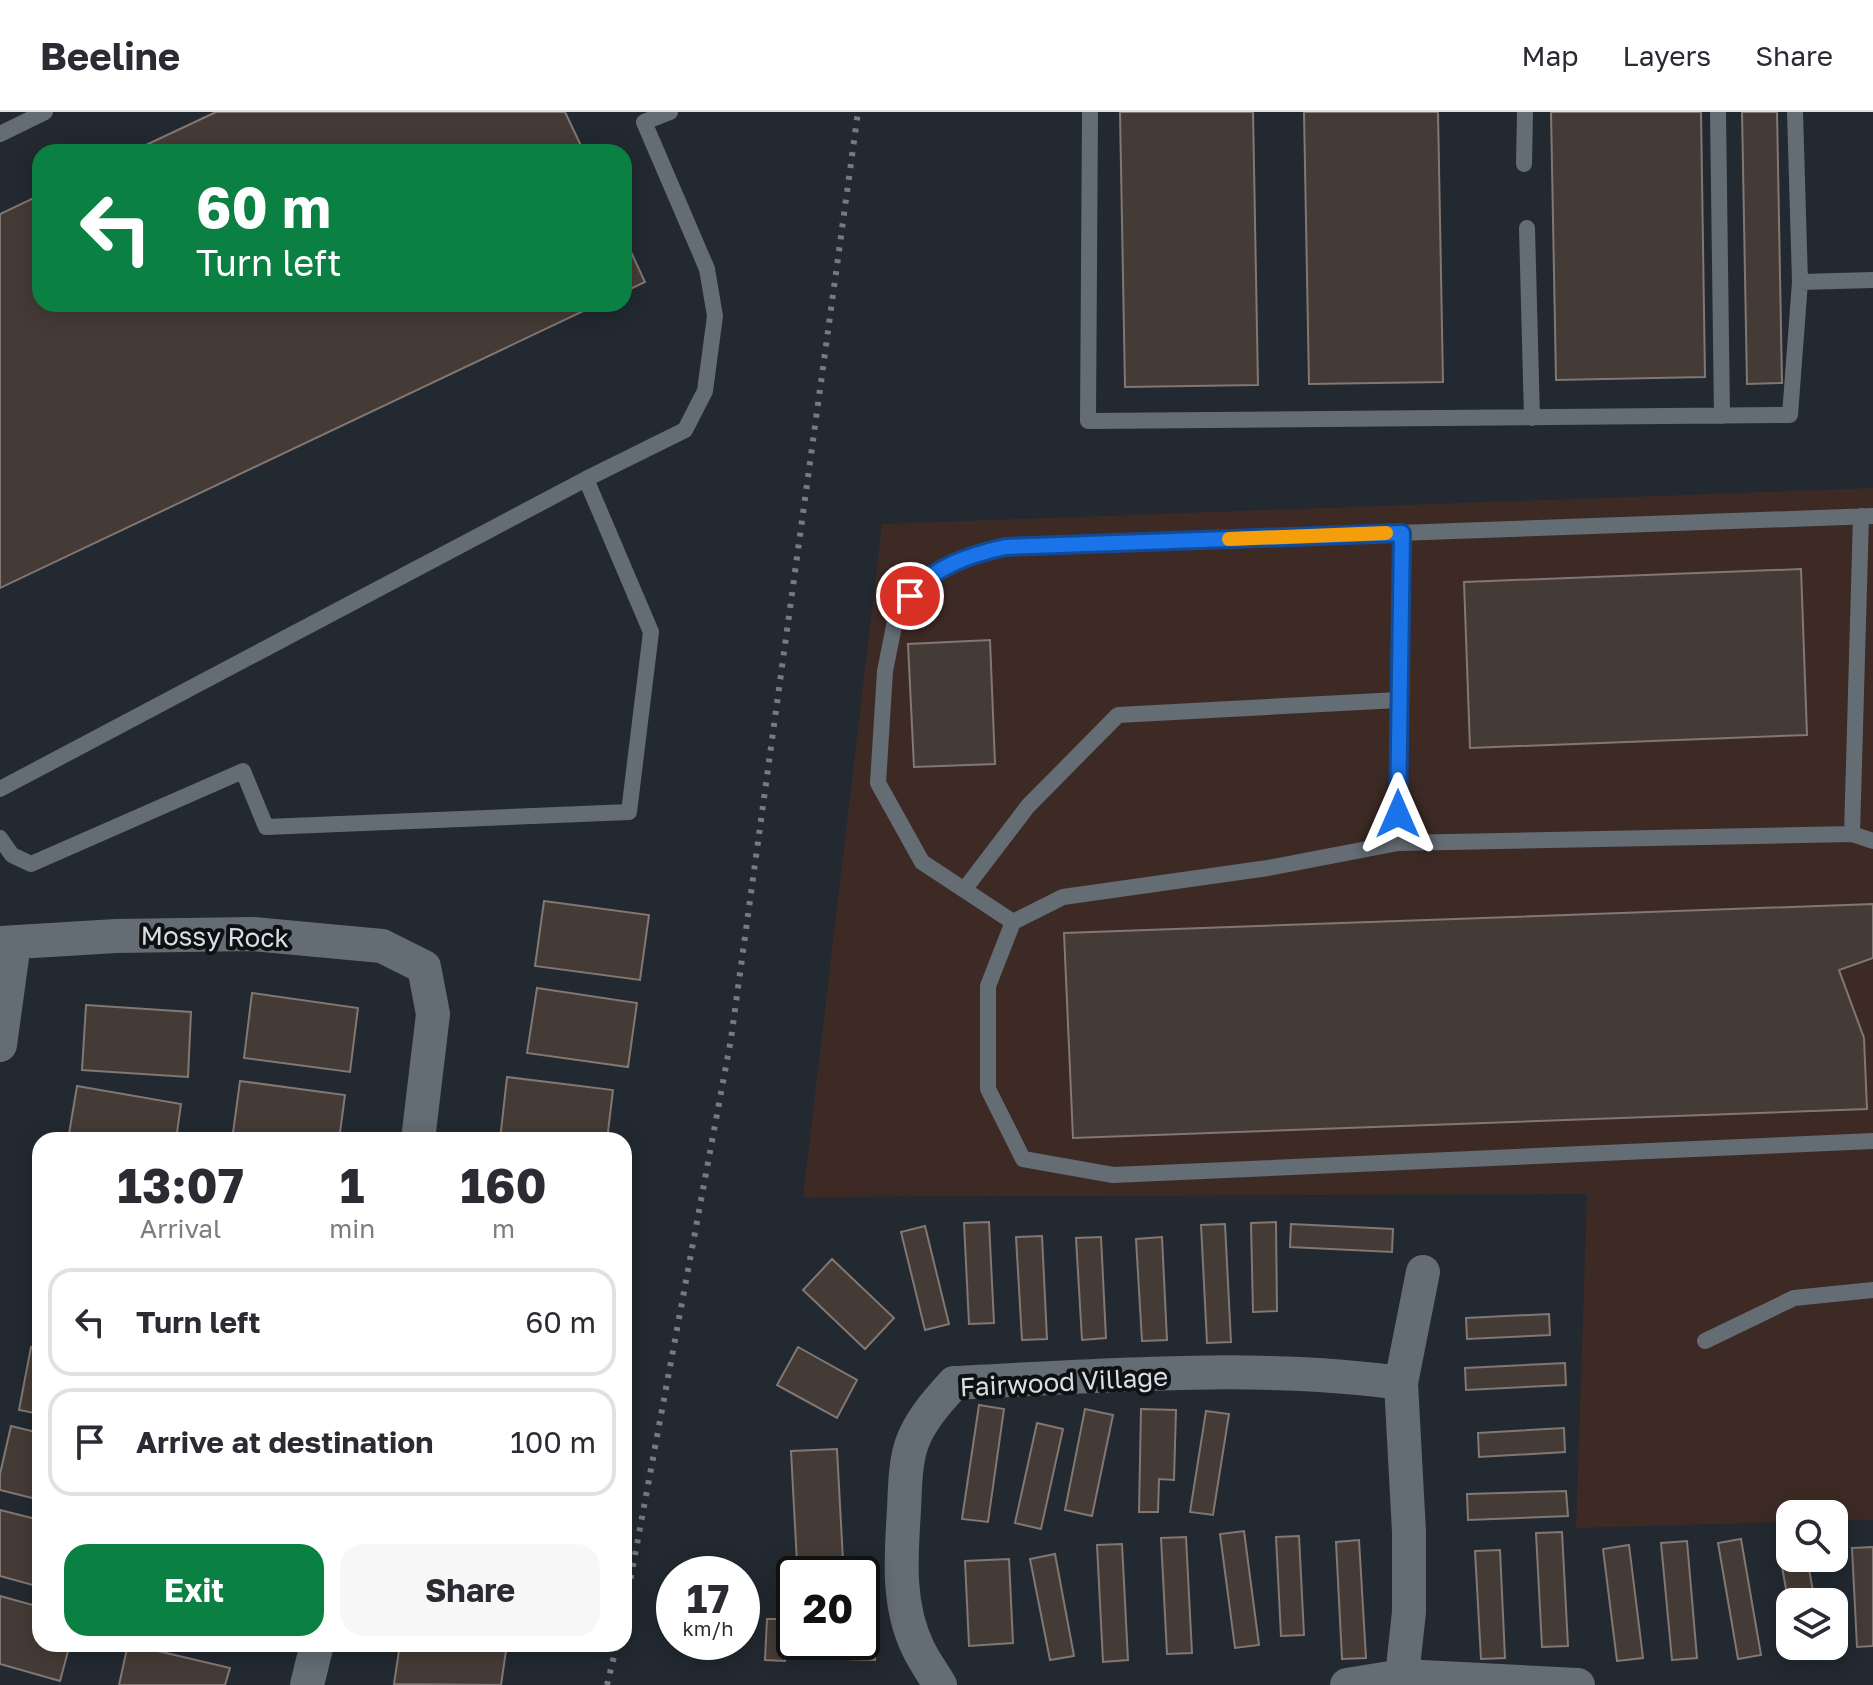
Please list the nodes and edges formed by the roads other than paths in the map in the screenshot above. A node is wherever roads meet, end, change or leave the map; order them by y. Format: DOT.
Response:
graph roads {
  1 [pos="45,112"];
  2 [pos="670,112"];
  3 [pos="1090,112"];
  4 [pos="1525,112"];
  5 [pos="1718,112"];
  6 [pos="1795,112"];
  7 [pos="642,117"];
  8 [pos="0,134"];
  9 [pos="1524,164"];
  10 [pos="1527,228"];
  11 [pos="1873,280"];
  12 [pos="1800,282"];
  13 [pos="1722,416"];
  14 [pos="1532,418"];
  15 [pos="586,479"];
  16 [pos="1867,516"];
  17 [pos="1402,533"];
  18 [pos="1398,700"];
  19 [pos="0,789"];
  20 [pos="1852,834"];
  21 [pos="0,838"];
  22 [pos="1873,841"];
  23 [pos="1398,843"];
  24 [pos="964,890"];
  25 [pos="1013,922"];
  26 [pos="7,943"];
  27 [pos="0,1045"];
  28 [pos="419,1132"];
  29 [pos="1873,1141"];
  30 [pos="1423,1272"];
  31 [pos="1873,1290"];
  32 [pos="1705,1341"];
  33 [pos="1401,1383"];
  34 [pos="315,1652"];
  35 [pos="1402,1676"];
  36 [pos="307,1685"];
  37 [pos="940,1685"];
  38 [pos="1347,1685"];
  39 [pos="1578,1685"];
  1 -- 8 [label="lane"];
  2 -- 7 [label="lane"];
  3 -- 14 [label="lane"];
  4 -- 9 [label="lane"];
  5 -- 13 [label="lane"];
  6 -- 12 [label="lane"];
  7 -- 15 [label="lane"];
  10 -- 14 [label="lane"];
  11 -- 12 [label="lane"];
  12 -- 13 [label="lane"];
  13 -- 14 [label="lane"];
  15 -- 19 [label="lane"];
  15 -- 21 [label="lane"];
  16 -- 17 [label="lane"];
  16 -- 20 [label="lane"];
  17 -- 18 [label="lane"];
  17 -- 24 [label="lane"];
  18 -- 23 [label="lane"];
  18 -- 24 [label="lane"];
  20 -- 22 [label="lane"];
  20 -- 23 [label="lane"];
  23 -- 25 [label="lane"];
  24 -- 25 [label="lane"];
  25 -- 29 [label="lane"];
  26 -- 27 [label="street"];
  26 -- 28 [label="street, Mossy Rock"];
  30 -- 33 [label="street"];
  31 -- 32 [label="lane"];
  33 -- 35 [label="street"];
  33 -- 37 [label="street, Fairwood Village"];
  34 -- 36 [label="street"];
  35 -- 38 [label="street"];
  35 -- 39 [label="street"];
}
